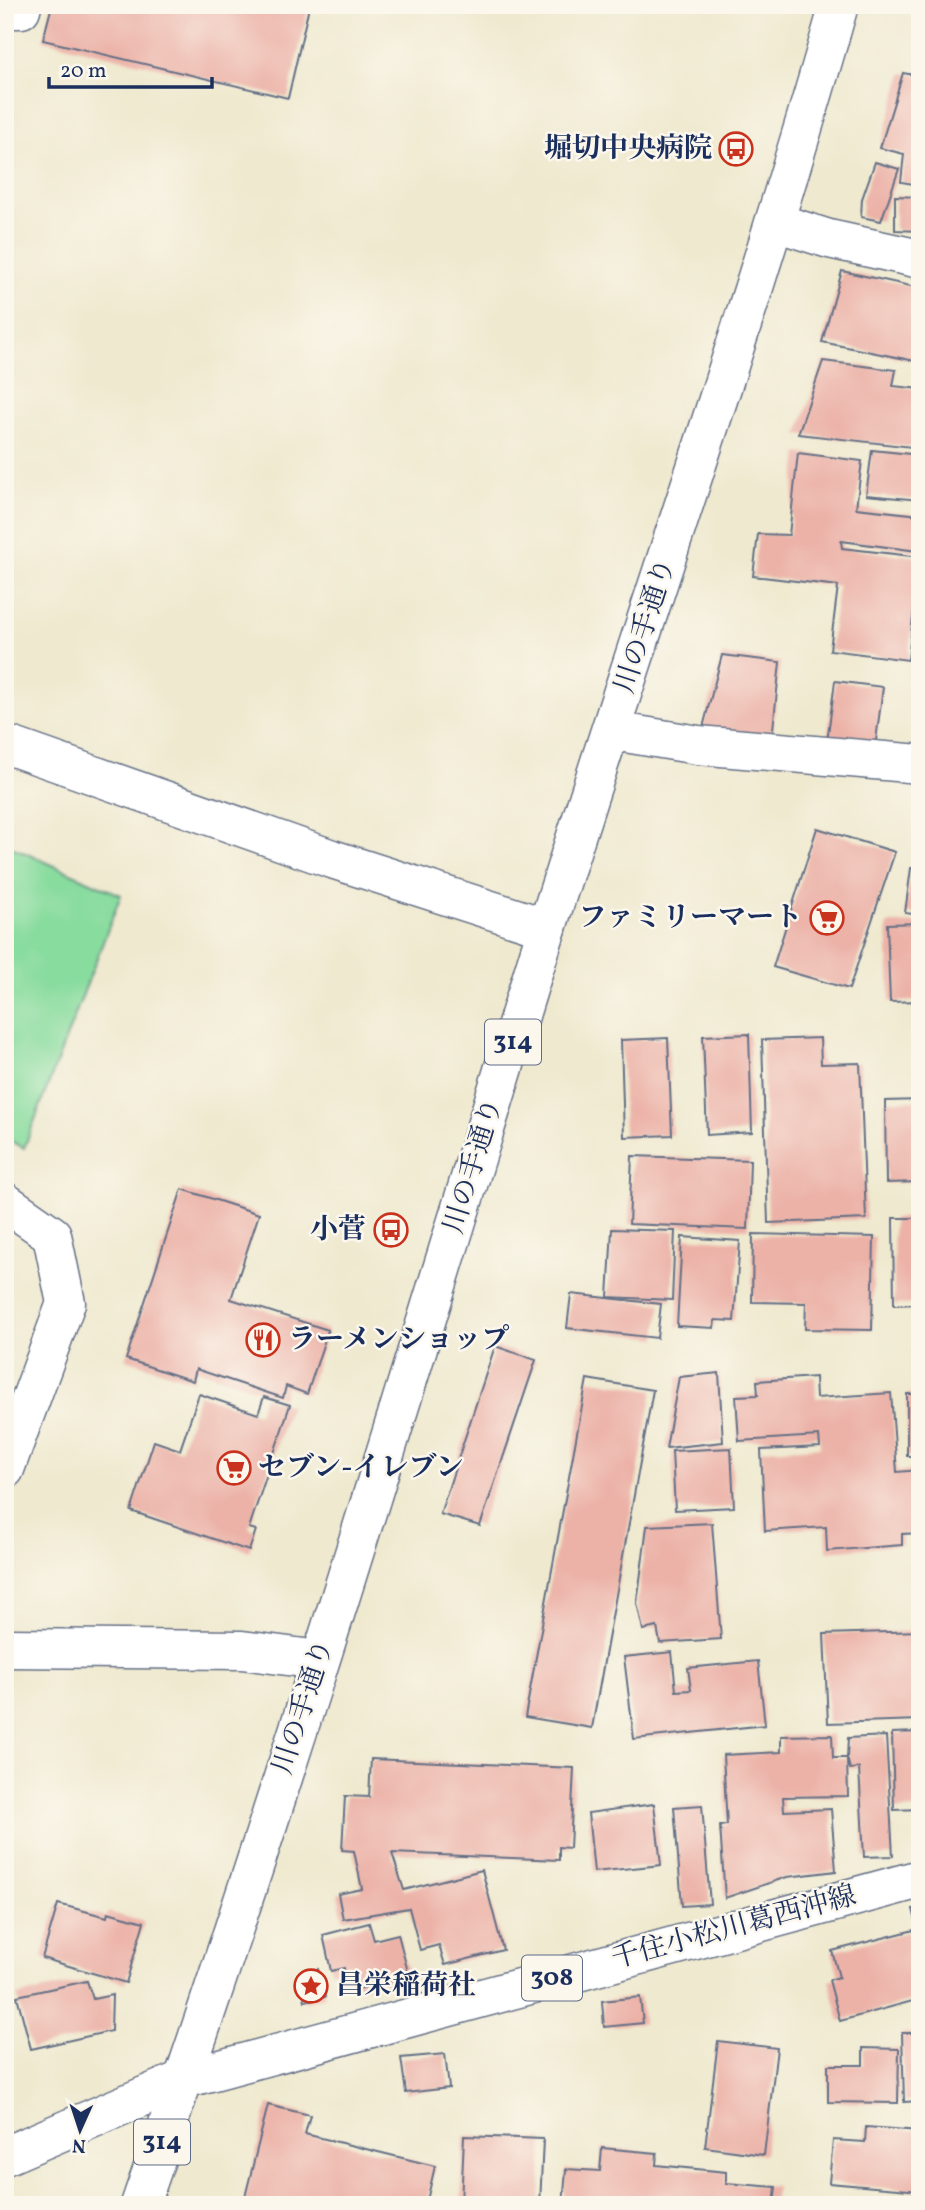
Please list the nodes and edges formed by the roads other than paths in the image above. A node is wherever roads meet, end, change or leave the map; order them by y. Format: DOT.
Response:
graph roads {
  1 [pos="22,5"];
  2 [pos="839,5"];
  3 [pos="5,9"];
  4 [pos="775,222"];
  5 [pos="920,259"];
  6 [pos="613,731"];
  7 [pos="8,753"];
  8 [pos="920,764"];
  9 [pos="547,928"];
  10 [pos="5,1202"];
  11 [pos="5,1469"];
  12 [pos="5,1648"];
  13 [pos="319,1660"];
  14 [pos="920,1879"];
  15 [pos="184,2078"];
  16 [pos="5,2156"];
  17 [pos="140,2205"];
  1 -- 3 [label="main road"];
  2 -- 4 [label="main road, 川の手通り / 314"];
  4 -- 5 [label="main road"];
  4 -- 6 [label="main road, 川の手通り / 314"];
  6 -- 8 [label="main road"];
  6 -- 9 [label="main road, 川の手通り / 314"];
  7 -- 9 [label="main road"];
  9 -- 13 [label="main road, 川の手通り / 314"];
  10 -- 11 [label="main road"];
  12 -- 13 [label="main road"];
  13 -- 15 [label="main road, 川の手通り / 314"];
  14 -- 15 [label="main road, 千住小松川葛西沖線 / 308"];
  15 -- 16 [label="main road, 千住小松川葛西沖線"];
  15 -- 17 [label="main road, 川の手通り / 314"];
}
